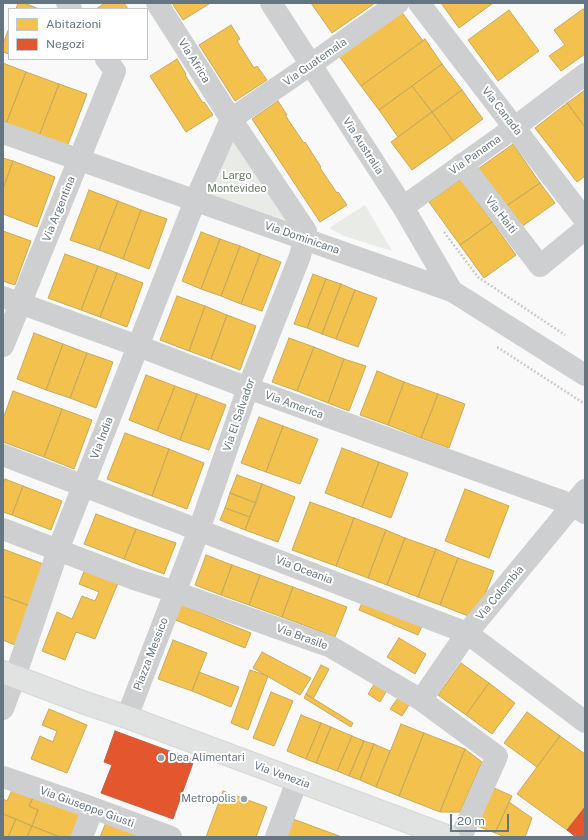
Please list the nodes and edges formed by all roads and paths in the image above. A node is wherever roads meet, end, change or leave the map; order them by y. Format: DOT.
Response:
graph roads {
  1 [pos="157,3"];
  2 [pos="271,3"];
  3 [pos="398,3"];
  4 [pos="419,3"];
  5 [pos="111,65"];
  6 [pos="310,65"];
  7 [pos="585,74"];
  8 [pos="231,119"];
  9 [pos="515,127"];
  10 [pos="3,133"];
  11 [pos="79,160"];
  12 [pos="462,164"];
  13 [pos="195,201"];
  14 [pos="403,207"];
  15 [pos="585,220"];
  16 [pos="440,228"];
  17 [pos="585,229"];
  18 [pos="304,239"];
  19 [pos="452,291"];
  20 [pos="12,300"];
  21 [pos="566,336"];
  22 [pos="493,344"];
  23 [pos="3,346"];
  24 [pos="138,346"];
  25 [pos="585,375"];
  26 [pos="248,388"];
  27 [pos="585,404"];
  28 [pos="3,455"];
  29 [pos="84,485"];
  30 [pos="581,503"];
  31 [pos="3,529"];
  32 [pos="200,530"];
  33 [pos="58,550"];
  34 [pos="175,592"];
  35 [pos="467,633"];
  36 [pos="9,674"];
  37 [pos="420,700"];
  38 [pos="3,709"];
  39 [pos="127,717"];
  40 [pos="585,722"];
  41 [pos="3,777"];
  42 [pos="298,781"];
  43 [pos="92,808"];
  44 [pos="418,831"];
  45 [pos="82,837"];
  46 [pos="171,837"];
  47 [pos="276,837"];
  48 [pos="449,837"];
  49 [pos="461,837"];
  1 -- 8 [label="street, Via Africa"];
  2 -- 6 [label="street, Via Australia"];
  3 -- 6 [label="street, Via Guatemala"];
  4 -- 9 [label="street, Via Canada"];
  5 -- 11 [label="street, Via Argentina"];
  6 -- 8 [label="street, Via Guatemala"];
  6 -- 14 [label="street, Via Australia"];
  7 -- 9 [label="street, Via Panama"];
  8 -- 13 [label="street"];
  8 -- 18 [label="street"];
  9 -- 12 [label="street, Via Panama"];
  9 -- 15 [label="street, Via Canada"];
  10 -- 11 [label="street, Via Dominicana"];
  11 -- 13 [label="street, Via Dominicana"];
  11 -- 20 [label="street, Via Argentina"];
  12 -- 14 [label="street, Via Panama"];
  12 -- 17 [label="street, Via Haiti"];
  13 -- 18 [label="street, Via Dominicana"];
  13 -- 24 [label="street, Via India"];
  14 -- 19 [label="street, Via Australia"];
  16 -- 21 [label="path"];
  18 -- 19 [label="street, Via Dominicana"];
  18 -- 26 [label="street, Via El Salvador"];
  19 -- 25 [label="street, Via Dominicana"];
  20 -- 23 [label="street, Via Argentina"];
  20 -- 24 [label="street, Via America"];
  22 -- 27 [label="path"];
  24 -- 26 [label="street, Via America"];
  24 -- 29 [label="street, Via India"];
  26 -- 30 [label="street, Via America"];
  26 -- 32 [label="street, Via El Salvador"];
  28 -- 29 [label="street, Via Oceania"];
  29 -- 32 [label="street, Via Oceania"];
  29 -- 33 [label="street, Via India"];
  30 -- 35 [label="street, Via Colombia"];
  31 -- 33 [label="street, Via Brasile"];
  32 -- 34 [label="street, Via El Salvador"];
  32 -- 35 [label="street, Via Oceania"];
  33 -- 34 [label="street, Via Brasile"];
  33 -- 36 [label="street, Via India"];
  34 -- 37 [label="street, Via Brasile"];
  34 -- 39 [label="street, Piazza Messico"];
  35 -- 37 [label="street, Via Colombia"];
  35 -- 40 [label="street, Via Oceania"];
  36 -- 38 [label="street, Via India"];
  36 -- 39 [label="main road, Via Venezia"];
  37 -- 49 [label="street, Via Brasile"];
  39 -- 42 [label="main road, Via Venezia"];
  41 -- 43 [label="street, Via Giuseppe Giusti"];
  42 -- 44 [label="main road, Via Venezia"];
  42 -- 47 [label="street"];
  43 -- 45 [label="street"];
  43 -- 46 [label="street, Via Giuseppe Giusti"];
  44 -- 48 [label="main road, Via Venezia"];
}
